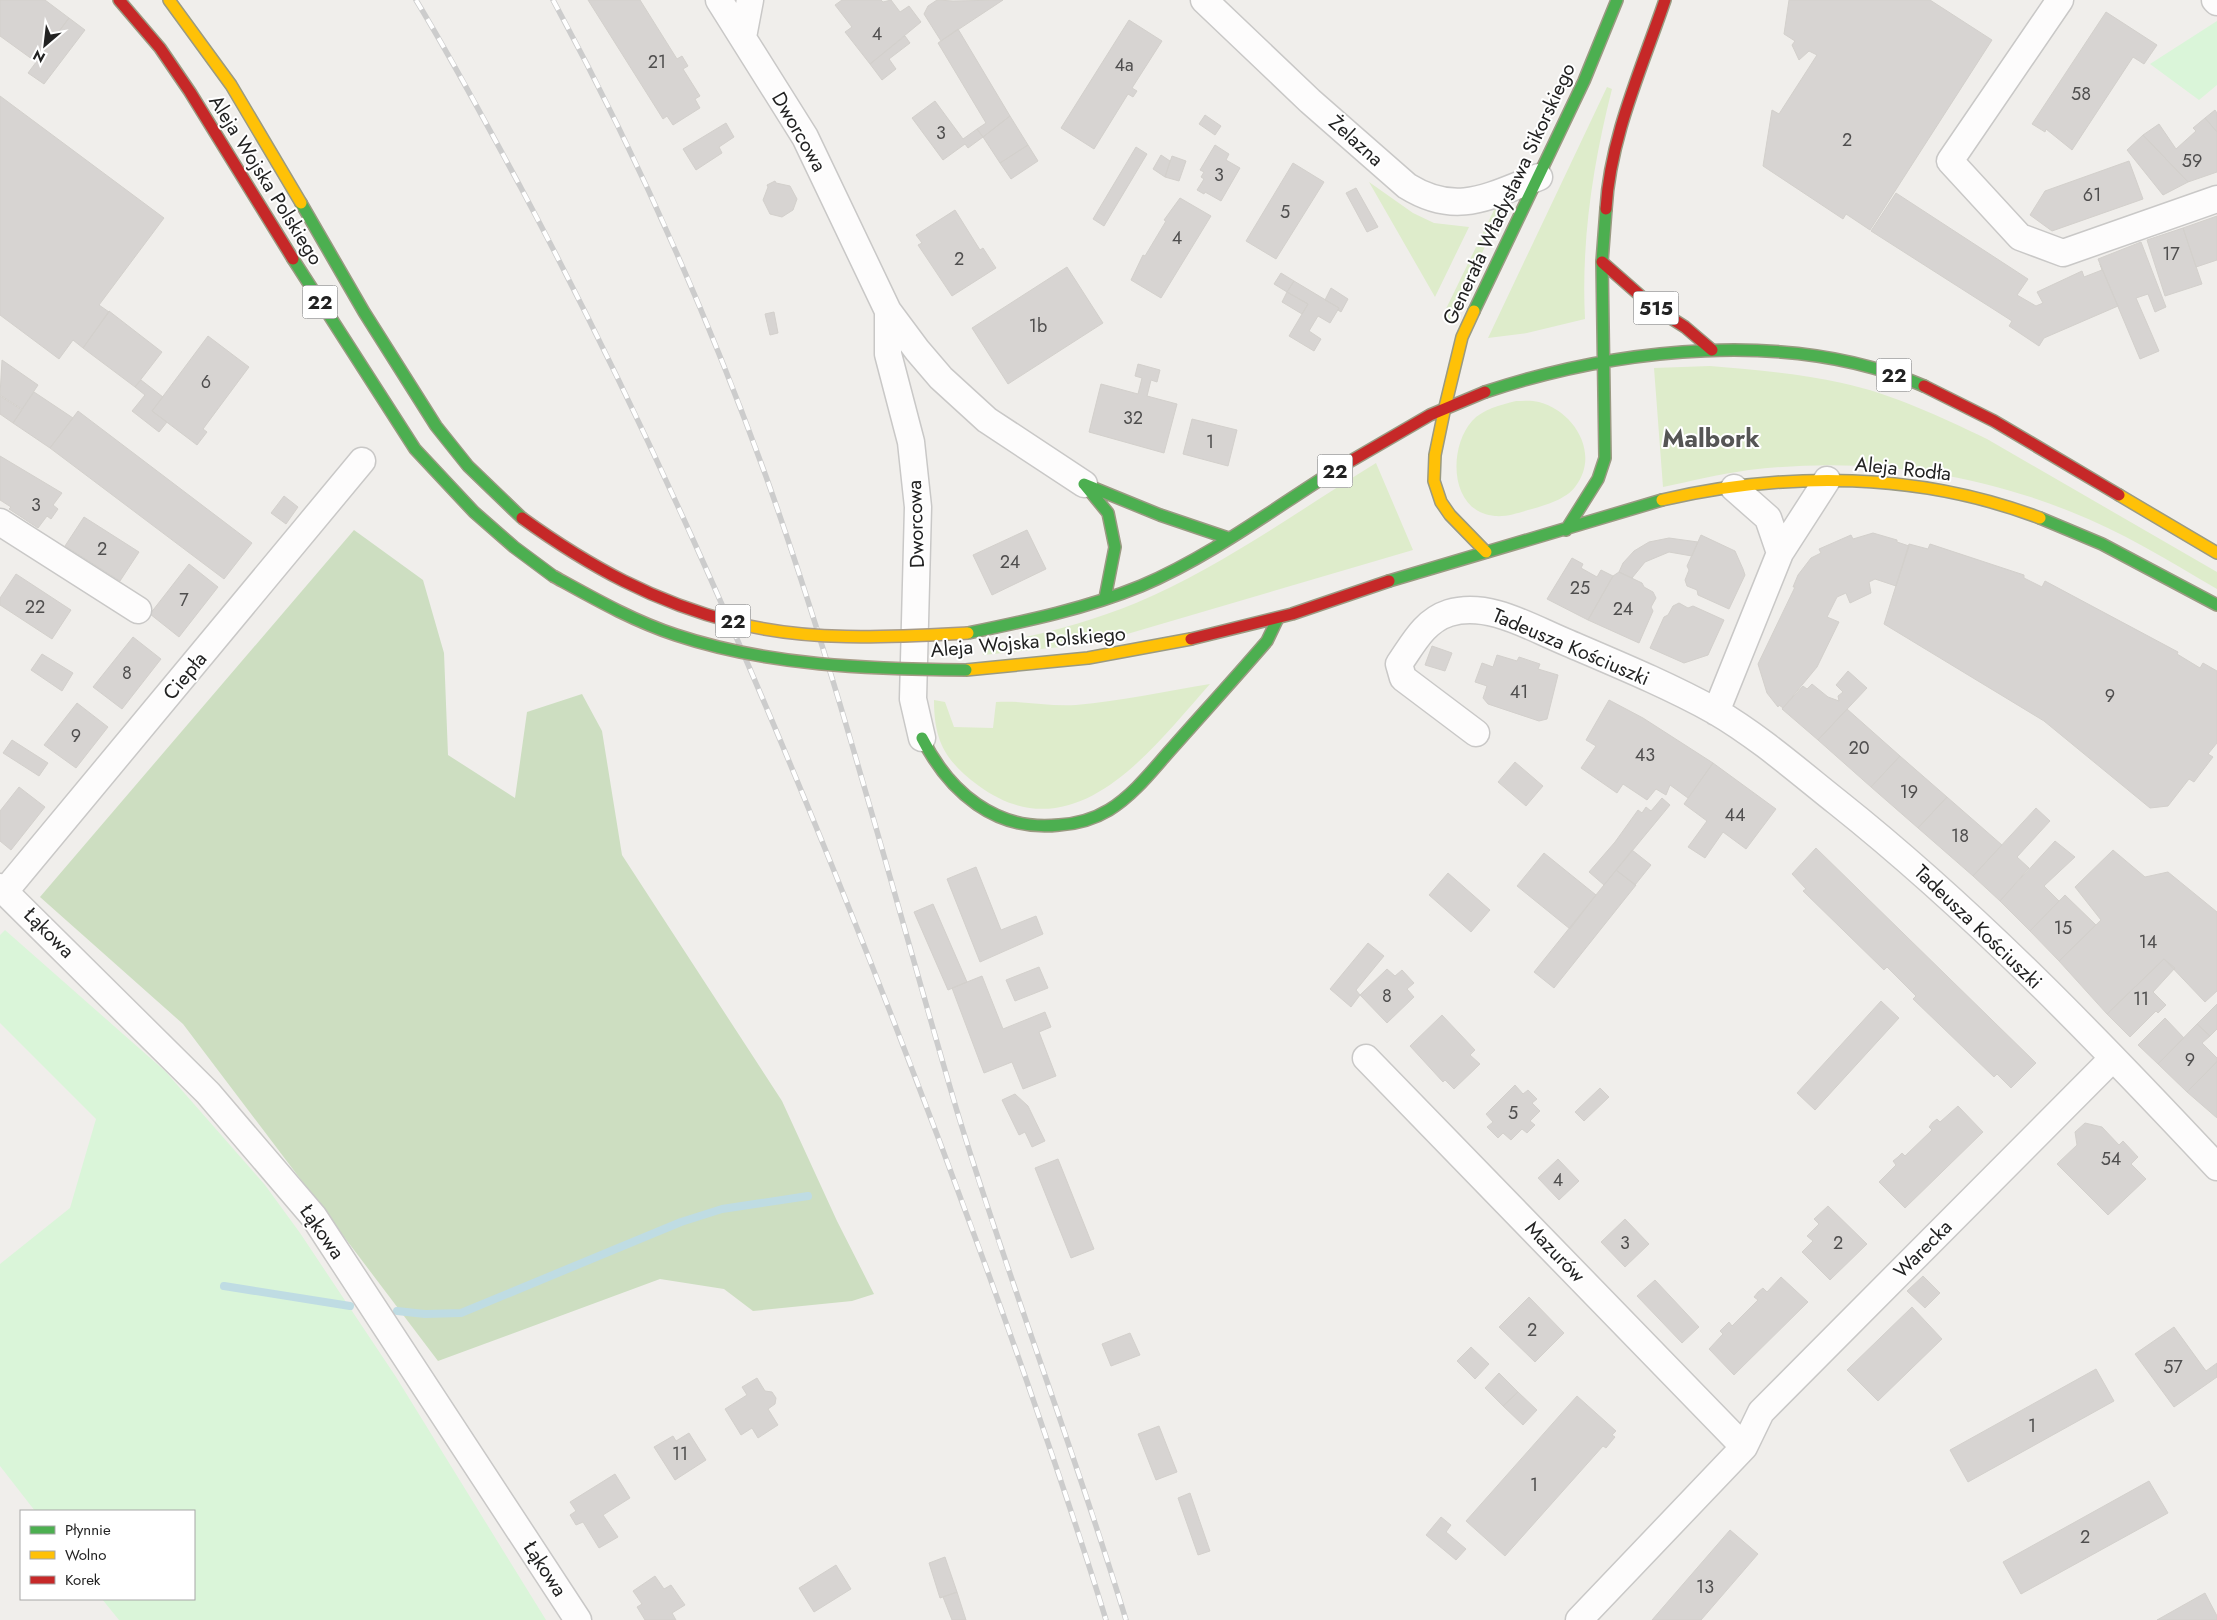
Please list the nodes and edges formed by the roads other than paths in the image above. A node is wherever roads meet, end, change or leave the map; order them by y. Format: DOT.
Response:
graph roads {
  1 [pos="119,0"];
  2 [pos="169,0"];
  3 [pos="719,0"];
  4 [pos="750,0"];
  5 [pos="1204,0"];
  6 [pos="1617,0"];
  7 [pos="1665,0"];
  8 [pos="2060,0"];
  9 [pos="743,37"];
  10 [pos="1539,177"];
  11 [pos="2217,199"];
  12 [pos="1602,262"];
  13 [pos="888,311"];
  14 [pos="1712,350"];
  15 [pos="1603,359"];
  16 [pos="1445,407"];
  17 [pos="362,461"];
  18 [pos="1828,480"];
  19 [pos="1084,484"];
  20 [pos="1734,488"];
  21 [pos="0,522"];
  22 [pos="1566,530"];
  23 [pos="1228,538"];
  24 [pos="1486,552"];
  25 [pos="1780,553"];
  26 [pos="2217,553"];
  27 [pos="1105,598"];
  28 [pos="2217,605"];
  29 [pos="138,610"];
  30 [pos="1278,618"];
  31 [pos="1716,712"];
  32 [pos="1476,733"];
  33 [pos="922,738"];
  34 [pos="3,889"];
  35 [pos="1366,1058"];
  36 [pos="2112,1059"];
  37 [pos="2217,1167"];
  38 [pos="1744,1447"];
  39 [pos="578,1620"];
  40 [pos="1579,1620"];
  1 -- 30 [label="main road, Aleja Wojska Polskiego / 22, bridge"];
  2 -- 27 [label="main road, Aleja Wojska Polskiego / 22, bridge"];
  3 -- 9 [label="street, Dworcowa"];
  4 -- 9 [label="street"];
  5 -- 10 [label="street, Żelazna"];
  6 -- 10 [label="main road, Generała Władysława Sikorskiego"];
  7 -- 12 [label="main road"];
  8 -- 11 [label="street"];
  9 -- 13 [label="street, Dworcowa"];
  10 -- 16 [label="main road, Generała Władysława Sikorskiego"];
  12 -- 14 [label="main road, 515"];
  12 -- 15 [label="main road"];
  13 -- 19 [label="street, Dworcowa"];
  13 -- 33 [label="street, Dworcowa"];
  14 -- 15 [label="main road, 22"];
  14 -- 26 [label="main road, 22"];
  15 -- 16 [label="main road, 22"];
  15 -- 22 [label="main road"];
  16 -- 23 [label="main road, Aleja Wojska Polskiego / 22"];
  16 -- 24 [label="main road, Generała Władysława Sikorskiego"];
  17 -- 34 [label="street, Ciepła"];
  18 -- 20 [label="main road, Aleja Rodła / 22"];
  18 -- 25 [label="street"];
  18 -- 28 [label="main road, Aleja Rodła / 22"];
  19 -- 23 [label="main road"];
  19 -- 27 [label="main road"];
  20 -- 22 [label="main road, Aleja Rodła / 22"];
  20 -- 25 [label="street"];
  21 -- 29 [label="street"];
  22 -- 24 [label="main road, 22"];
  23 -- 27 [label="main road, Aleja Wojska Polskiego / 22"];
  24 -- 30 [label="main road, Aleja Wojska Polskiego / 22"];
  25 -- 31 [label="street"];
  30 -- 33 [label="main road"];
  31 -- 32 [label="street, Tadeusza Kościuszki"];
  31 -- 36 [label="street, Tadeusza Kościuszki"];
  34 -- 39 [label="street, Łąkowa"];
  35 -- 38 [label="street, Mazurów"];
  36 -- 37 [label="street, Tadeusza Kościuszki"];
  36 -- 38 [label="street, Warecka"];
  38 -- 40 [label="street, Warecka"];
}
